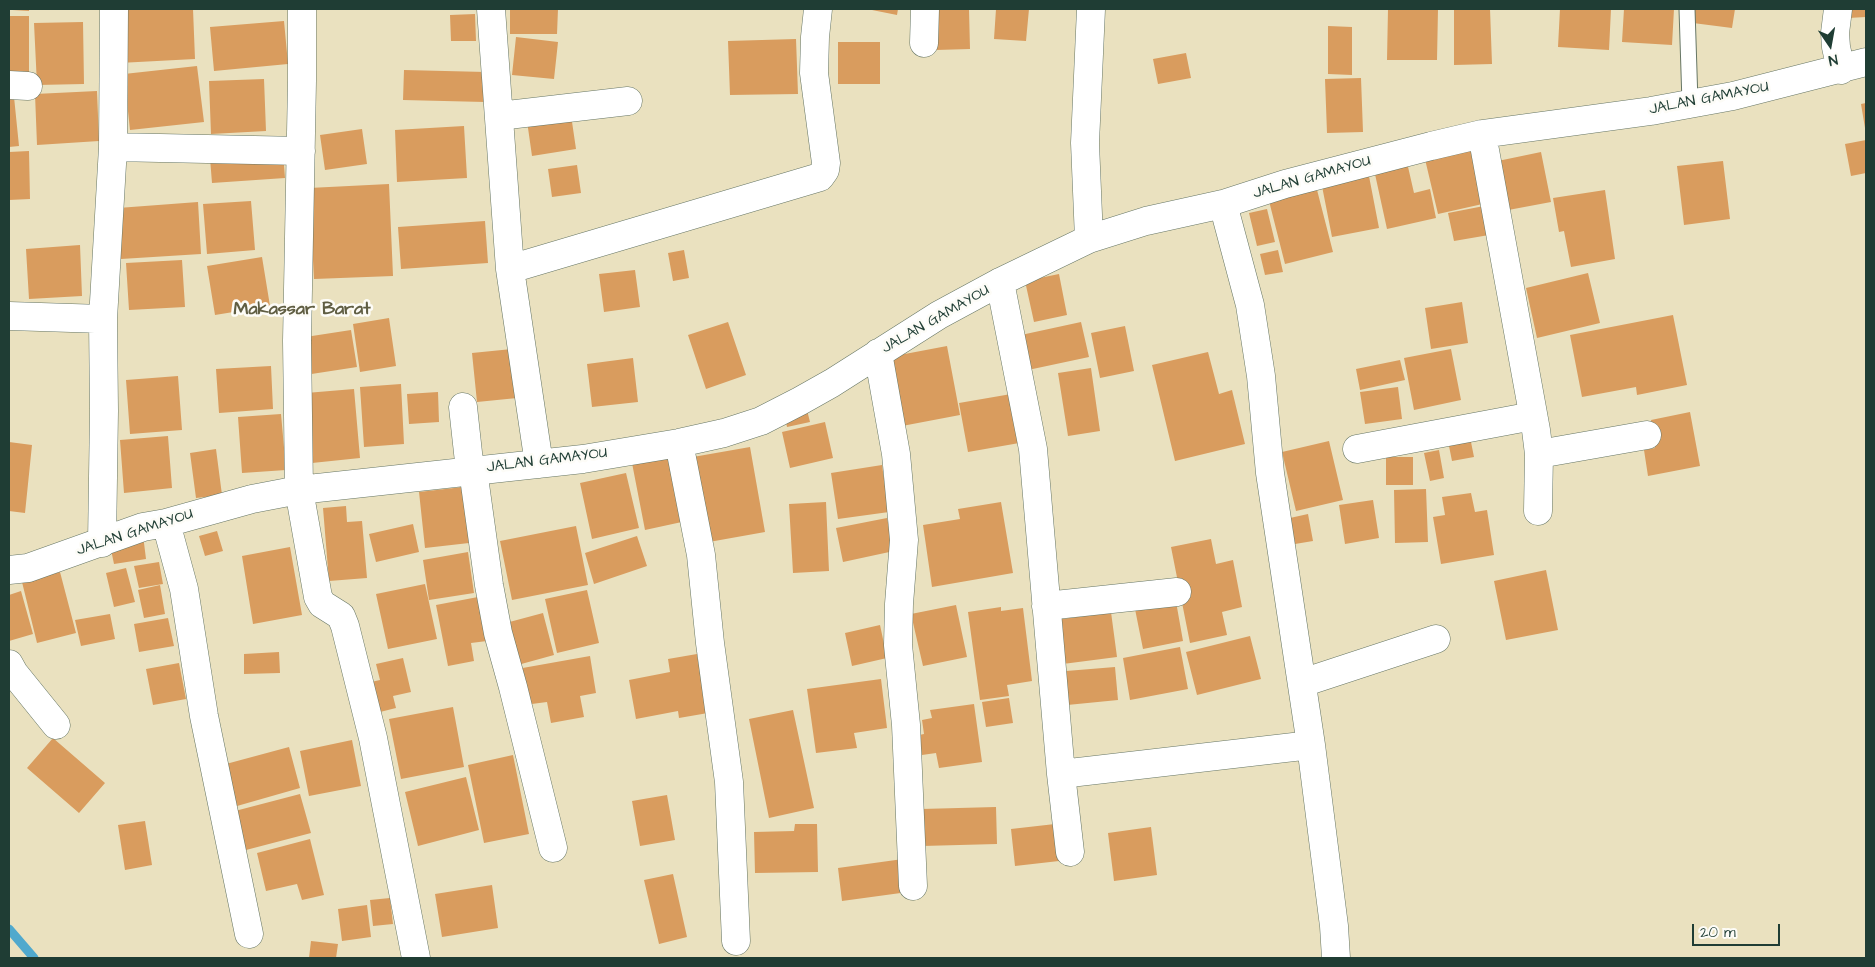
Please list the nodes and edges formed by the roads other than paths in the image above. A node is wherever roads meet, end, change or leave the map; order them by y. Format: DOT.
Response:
graph roads {
  1 [pos="114,9"];
  2 [pos="302,9"];
  3 [pos="491,9"];
  4 [pos="818,9"];
  5 [pos="925,9"];
  6 [pos="1091,9"];
  7 [pos="1687,9"];
  8 [pos="1838,9"];
  9 [pos="924,43"];
  10 [pos="1866,62"];
  11 [pos="1840,70"];
  12 [pos="628,101"];
  13 [pos="1690,103"];
  14 [pos="499,116"];
  15 [pos="1482,134"];
  16 [pos="113,147"];
  17 [pos="301,151"];
  18 [pos="1223,204"];
  19 [pos="1089,239"];
  20 [pos="510,269"];
  21 [pos="1000,282"];
  22 [pos="9,316"];
  23 [pos="103,319"];
  24 [pos="878,353"];
  25 [pos="463,407"];
  26 [pos="1534,416"];
  27 [pos="1647,435"];
  28 [pos="679,443"];
  29 [pos="1357,449"];
  30 [pos="1539,454"];
  31 [pos="539,464"];
  32 [pos="472,470"];
  33 [pos="299,490"];
  34 [pos="1538,511"];
  35 [pos="166,523"];
  36 [pos="102,543"];
  37 [pos="9,570"];
  38 [pos="1177,592"];
  39 [pos="1046,606"];
  40 [pos="1436,638"];
  41 [pos="9,664"];
  42 [pos="1302,683"];
  43 [pos="56,725"];
  44 [pos="1312,745"];
  45 [pos="1061,774"];
  46 [pos="553,848"];
  47 [pos="1070,852"];
  48 [pos="914,886"];
  49 [pos="249,934"];
  50 [pos="736,942"];
  51 [pos="416,958"];
  52 [pos="1336,958"];
  1 -- 16 [label="street"];
  2 -- 17 [label="street"];
  3 -- 14 [label="street"];
  4 -- 20 [label="street"];
  5 -- 9 [label="street"];
  6 -- 19 [label="street"];
  7 -- 13 [label="lane"];
  8 -- 11 [label="street"];
  10 -- 11 [label="street, JALAN GAMAYOU"];
  11 -- 13 [label="street, JALAN GAMAYOU"];
  12 -- 14 [label="street"];
  13 -- 15 [label="street, JALAN GAMAYOU"];
  14 -- 20 [label="street"];
  15 -- 18 [label="street, JALAN GAMAYOU"];
  15 -- 26 [label="street"];
  16 -- 17 [label="street"];
  16 -- 23 [label="street"];
  17 -- 33 [label="street"];
  18 -- 19 [label="street, JALAN GAMAYOU"];
  18 -- 42 [label="street"];
  19 -- 21 [label="street, JALAN GAMAYOU"];
  20 -- 31 [label="street"];
  21 -- 24 [label="street, JALAN GAMAYOU"];
  21 -- 39 [label="street"];
  22 -- 23 [label="street"];
  23 -- 36 [label="street"];
  24 -- 28 [label="street, JALAN GAMAYOU"];
  24 -- 48 [label="street"];
  25 -- 32 [label="street"];
  26 -- 29 [label="street"];
  26 -- 30 [label="street"];
  27 -- 30 [label="street"];
  28 -- 31 [label="street, JALAN GAMAYOU"];
  28 -- 50 [label="street"];
  30 -- 34 [label="street"];
  31 -- 32 [label="street, JALAN GAMAYOU"];
  32 -- 33 [label="street, JALAN GAMAYOU"];
  32 -- 46 [label="street"];
  33 -- 35 [label="street, JALAN GAMAYOU"];
  33 -- 51 [label="street"];
  35 -- 36 [label="street, JALAN GAMAYOU"];
  35 -- 49 [label="street"];
  36 -- 37 [label="street, JALAN GAMAYOU"];
  38 -- 39 [label="street"];
  39 -- 45 [label="street"];
  40 -- 42 [label="street"];
  41 -- 43 [label="street"];
  42 -- 44 [label="street"];
  44 -- 45 [label="street"];
  44 -- 52 [label="street"];
  45 -- 47 [label="street"];
}
